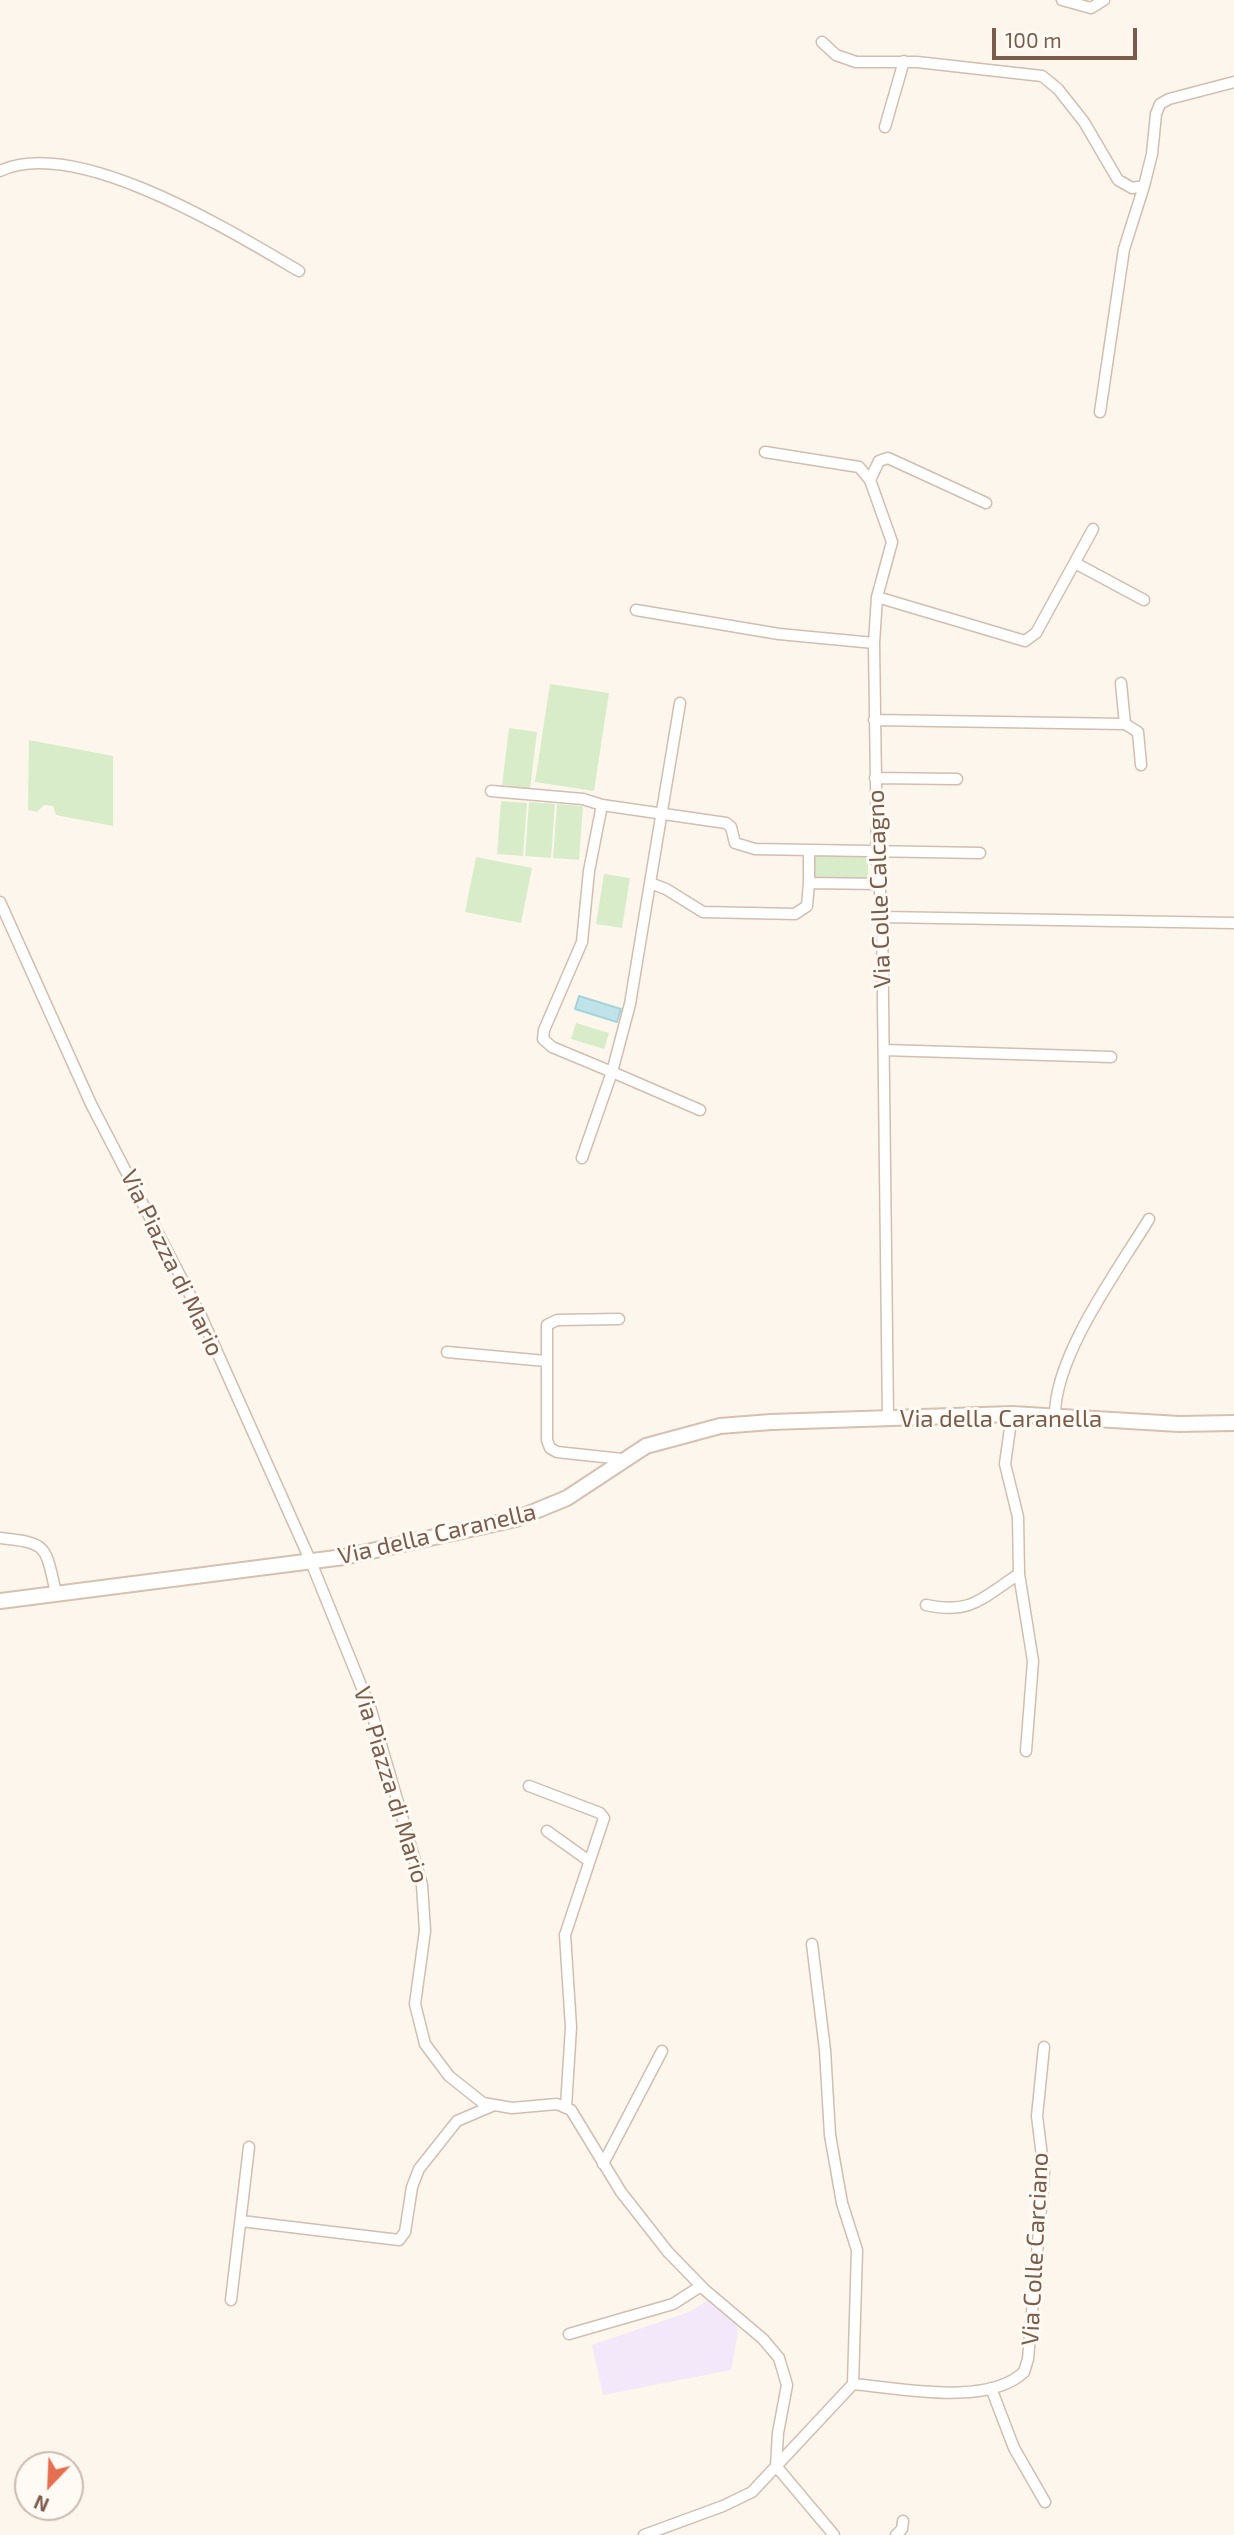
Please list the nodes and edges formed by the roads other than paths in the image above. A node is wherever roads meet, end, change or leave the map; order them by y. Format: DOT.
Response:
graph roads {
  1 [pos="1062,0"];
  2 [pos="1104,0"];
  3 [pos="822,42"];
  4 [pos="904,61"];
  5 [pos="1234,82"];
  6 [pos="885,127"];
  7 [pos="0,171"];
  8 [pos="1144,186"];
  9 [pos="299,271"];
  10 [pos="1100,412"];
  11 [pos="765,452"];
  12 [pos="870,480"];
  13 [pos="986,503"];
  14 [pos="1093,529"];
  15 [pos="1075,563"];
  16 [pos="877,597"];
  17 [pos="1144,600"];
  18 [pos="636,610"];
  19 [pos="874,643"];
  20 [pos="1121,683"];
  21 [pos="680,703"];
  22 [pos="874,720"];
  23 [pos="1125,724"];
  24 [pos="1141,765"];
  25 [pos="875,778"];
  26 [pos="957,779"];
  27 [pos="491,791"];
  28 [pos="602,805"];
  29 [pos="660,814"];
  30 [pos="809,851"];
  31 [pos="877,853"];
  32 [pos="980,853"];
  33 [pos="650,883"];
  34 [pos="809,883"];
  35 [pos="880,884"];
  36 [pos="0,902"];
  37 [pos="882,917"];
  38 [pos="1234,923"];
  39 [pos="884,1050"];
  40 [pos="1111,1056"];
  41 [pos="612,1072"];
  42 [pos="699,1110"];
  43 [pos="582,1158"];
  44 [pos="1149,1219"];
  45 [pos="619,1319"];
  46 [pos="447,1352"];
  47 [pos="546,1361"];
  48 [pos="1012,1414"];
  49 [pos="1055,1415"];
  50 [pos="888,1419"];
  51 [pos="1234,1423"];
  52 [pos="622,1459"];
  53 [pos="0,1538"];
  54 [pos="311,1562"];
  55 [pos="1018,1574"];
  56 [pos="55,1593"];
  57 [pos="0,1601"];
  58 [pos="926,1605"];
  59 [pos="1026,1751"];
  60 [pos="529,1786"];
  61 [pos="547,1831"];
  62 [pos="589,1861"];
  63 [pos="812,1944"];
  64 [pos="1044,2047"];
  65 [pos="662,2051"];
  66 [pos="492,2106"];
  67 [pos="566,2106"];
  68 [pos="249,2147"];
  69 [pos="603,2164"];
  70 [pos="241,2221"];
  71 [pos="701,2286"];
  72 [pos="231,2300"];
  73 [pos="569,2334"];
  74 [pos="853,2384"];
  75 [pos="991,2388"];
  76 [pos="776,2466"];
  77 [pos="1045,2502"];
  78 [pos="903,2521"];
  79 [pos="645,2535"];
  80 [pos="834,2535"];
  81 [pos="896,2535"];
  1 -- 2 [label="street"];
  3 -- 4 [label="street"];
  4 -- 6 [label="street"];
  4 -- 8 [label="street"];
  5 -- 8 [label="street"];
  7 -- 9 [label="street"];
  8 -- 10 [label="street"];
  11 -- 12 [label="street"];
  12 -- 13 [label="street"];
  12 -- 16 [label="street, Via Colle Calcagno"];
  14 -- 15 [label="street"];
  15 -- 16 [label="street"];
  15 -- 17 [label="street"];
  16 -- 19 [label="street, Via Colle Calcagno"];
  18 -- 19 [label="street"];
  19 -- 22 [label="street, Via Colle Calcagno"];
  20 -- 23 [label="street"];
  21 -- 29 [label="street"];
  22 -- 23 [label="street"];
  22 -- 25 [label="street, Via Colle Calcagno"];
  23 -- 24 [label="street"];
  25 -- 26 [label="street"];
  25 -- 31 [label="street, Via Colle Calcagno"];
  27 -- 28 [label="street"];
  28 -- 29 [label="street"];
  28 -- 41 [label="street"];
  29 -- 30 [label="street"];
  29 -- 33 [label="street"];
  30 -- 31 [label="street"];
  30 -- 34 [label="street"];
  31 -- 32 [label="street"];
  31 -- 35 [label="street, Via Colle Calcagno"];
  33 -- 34 [label="street"];
  33 -- 41 [label="street"];
  34 -- 35 [label="street"];
  35 -- 37 [label="street, Via Colle Calcagno"];
  36 -- 54 [label="street, Via Piazza di Mario"];
  37 -- 38 [label="street"];
  37 -- 39 [label="street, Via Colle Calcagno"];
  39 -- 40 [label="street"];
  39 -- 50 [label="street, Via Colle Calcagno"];
  41 -- 42 [label="street"];
  41 -- 43 [label="street"];
  44 -- 49 [label="street"];
  45 -- 47 [label="street"];
  46 -- 47 [label="street"];
  47 -- 52 [label="street"];
  48 -- 49 [label="main road, Via della Caranella"];
  48 -- 50 [label="main road, Via della Caranella"];
  48 -- 55 [label="street"];
  49 -- 51 [label="main road, Via della Caranella"];
  50 -- 52 [label="main road, Via della Caranella"];
  52 -- 54 [label="main road, Via della Caranella"];
  53 -- 56 [label="street"];
  54 -- 56 [label="main road, Via della Caranella"];
  54 -- 66 [label="street, Via Piazza di Mario"];
  55 -- 58 [label="street"];
  55 -- 59 [label="street"];
  56 -- 57 [label="main road, Via della Caranella"];
  60 -- 62 [label="street"];
  61 -- 62 [label="street"];
  62 -- 67 [label="street"];
  63 -- 74 [label="street"];
  64 -- 75 [label="street, Via Colle Carciano"];
  65 -- 69 [label="street"];
  66 -- 67 [label="street"];
  66 -- 70 [label="street"];
  67 -- 69 [label="street"];
  68 -- 70 [label="street"];
  69 -- 71 [label="street"];
  70 -- 72 [label="street"];
  71 -- 73 [label="street"];
  71 -- 76 [label="street"];
  74 -- 75 [label="street, Via Colle Carciano"];
  74 -- 76 [label="street"];
  75 -- 77 [label="street"];
  76 -- 79 [label="street"];
  76 -- 80 [label="street"];
  78 -- 81 [label="street"];
}
